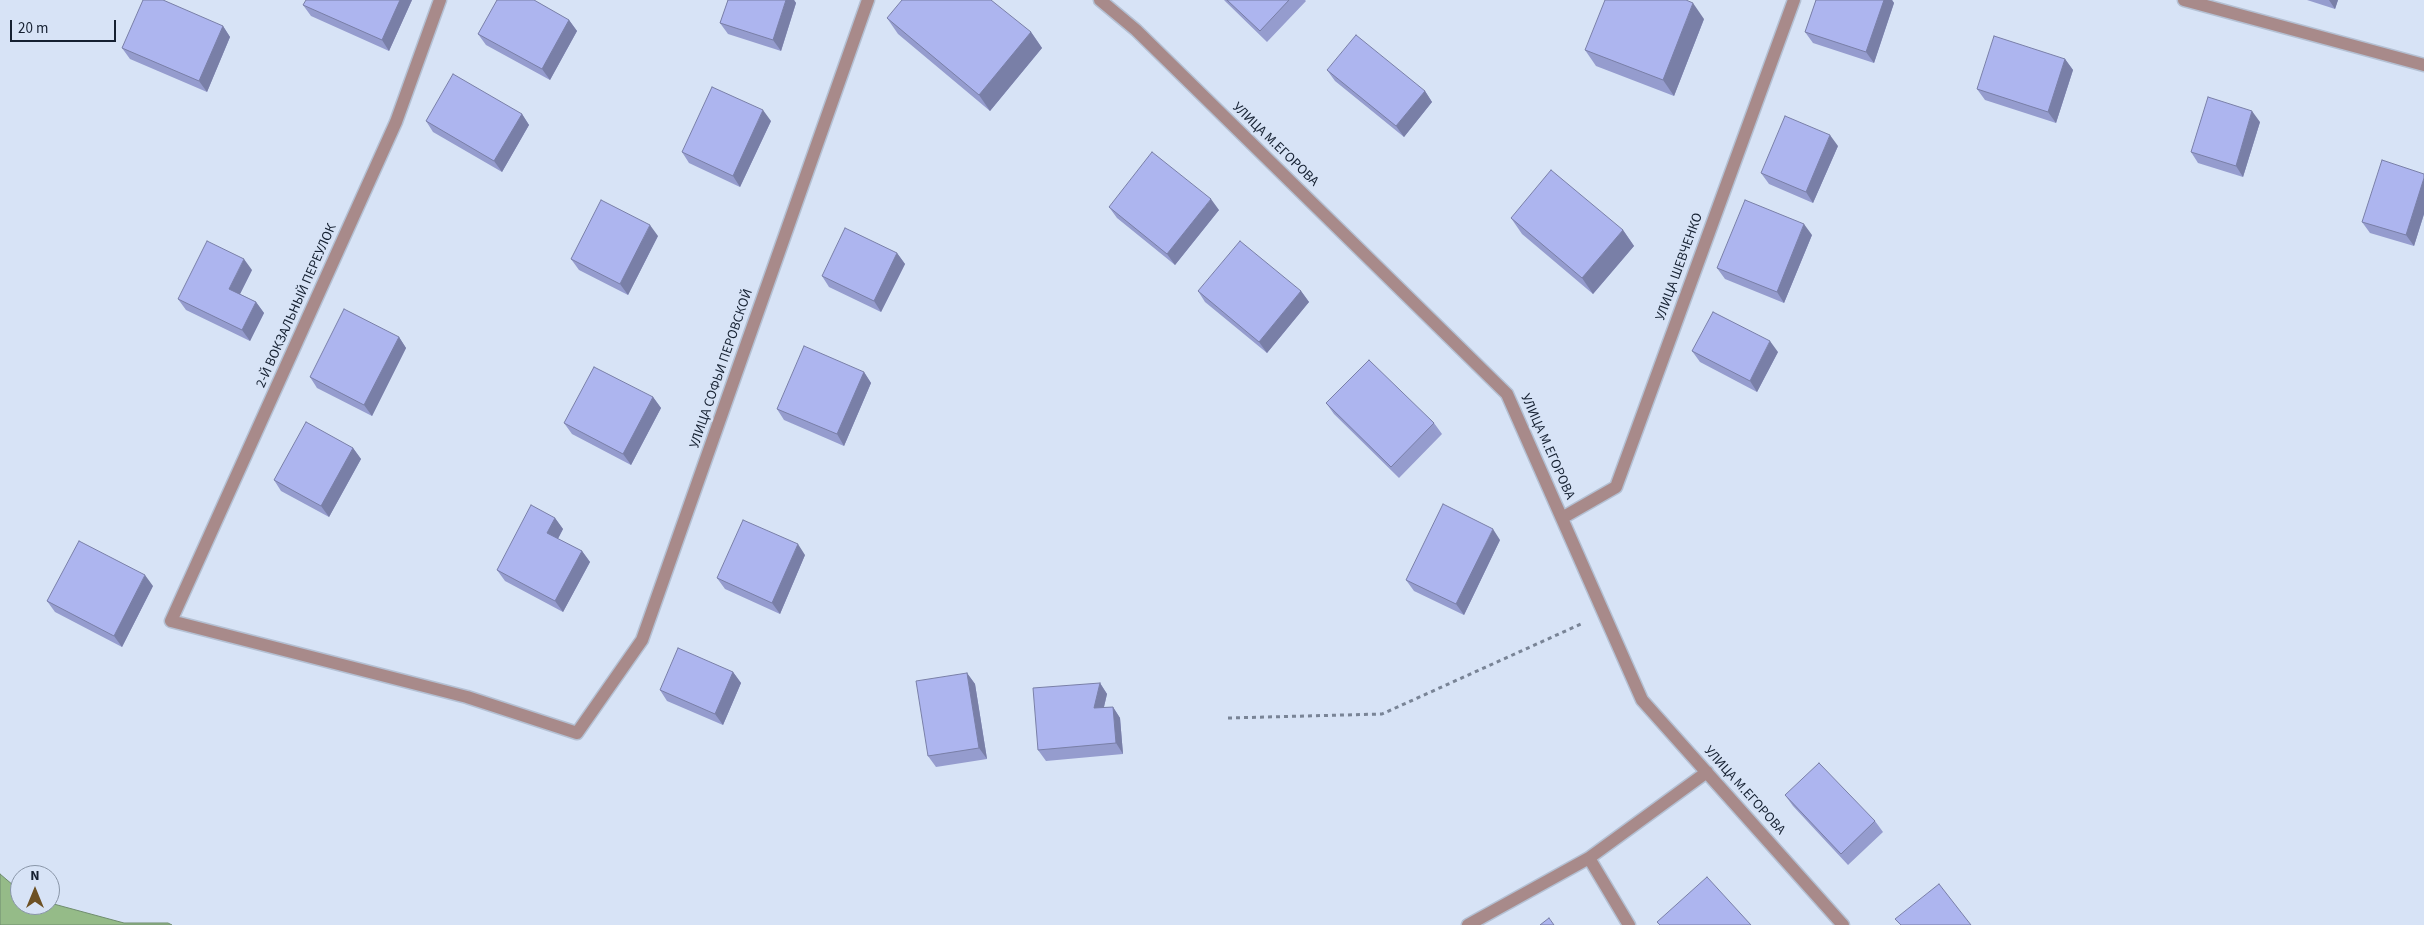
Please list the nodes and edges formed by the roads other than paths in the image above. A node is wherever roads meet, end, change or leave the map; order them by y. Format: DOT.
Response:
graph roads {
  1 [pos="440,0"];
  2 [pos="868,0"];
  3 [pos="1100,0"];
  4 [pos="1794,0"];
  5 [pos="2184,0"];
  6 [pos="2424,65"];
  7 [pos="1562,518"];
  8 [pos="577,733"];
  9 [pos="1707,772"];
  10 [pos="1589,858"];
  11 [pos="1468,925"];
  12 [pos="1629,925"];
  13 [pos="1843,925"];
  1 -- 8 [label="street, 2-Й ВОКЗАЛЬНЫЙ ПЕРЕУЛОК"];
  2 -- 8 [label="street, УЛИЦА СОФЬИ ПЕРОВСКОЙ"];
  3 -- 7 [label="street, УЛИЦА М.ЕГОРОВА"];
  4 -- 7 [label="street, УЛИЦА ШЕВЧЕНКО"];
  5 -- 6 [label="street"];
  7 -- 9 [label="street, УЛИЦА М.ЕГОРОВА"];
  9 -- 10 [label="street"];
  9 -- 13 [label="street, УЛИЦА М.ЕГОРОВА"];
  10 -- 11 [label="street"];
  10 -- 12 [label="street"];
}
